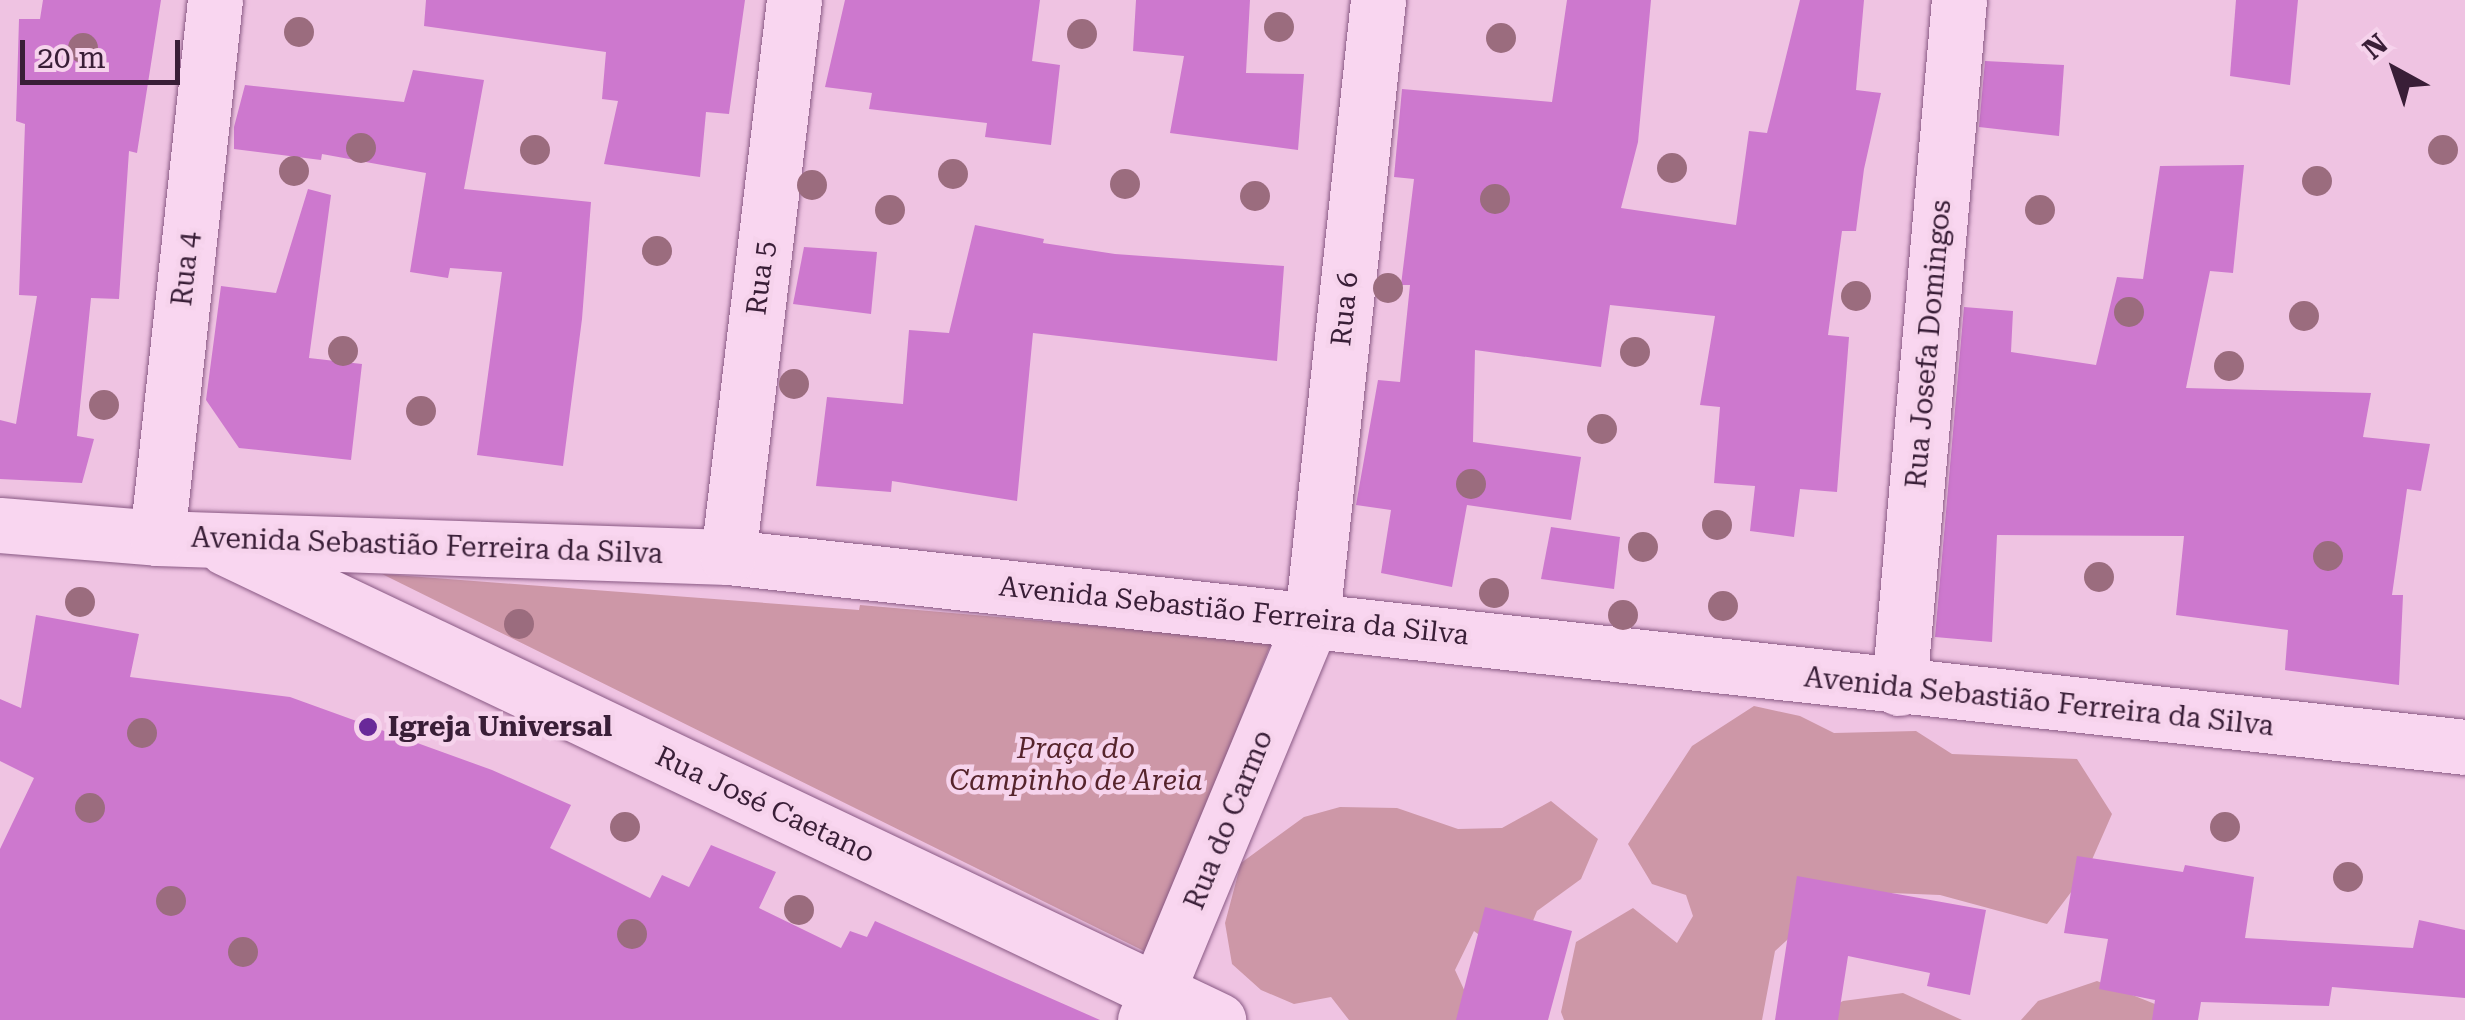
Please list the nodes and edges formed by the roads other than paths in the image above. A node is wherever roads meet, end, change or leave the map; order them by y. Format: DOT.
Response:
graph roads {
  1 [pos="215,0"];
  2 [pos="794,0"];
  3 [pos="1378,0"];
  4 [pos="1959,0"];
  5 [pos="0,525"];
  6 [pos="181,538"];
  7 [pos="728,557"];
  8 [pos="1312,619"];
  9 [pos="1899,688"];
  10 [pos="2464,738"];
  11 [pos="1152,1006"];
  12 [pos="1218,1020"];
  1 -- 6 [label="street, Rua 4"];
  2 -- 7 [label="street, Rua 5"];
  3 -- 8 [label="street, Rua 6"];
  4 -- 9 [label="street, Rua Josefa Domingos"];
  5 -- 6 [label="street, Avenida Sebastião Ferreira da Silva"];
  6 -- 7 [label="street, Avenida Sebastião Ferreira da Silva"];
  6 -- 11 [label="street, Rua José Caetano"];
  7 -- 8 [label="street, Avenida Sebastião Ferreira da Silva"];
  8 -- 9 [label="street, Avenida Sebastião Ferreira da Silva"];
  8 -- 11 [label="street, Rua do Carmo"];
  9 -- 10 [label="street, Avenida Sebastião Ferreira da Silva"];
  11 -- 12 [label="street, Rua José Caetano"];
}
